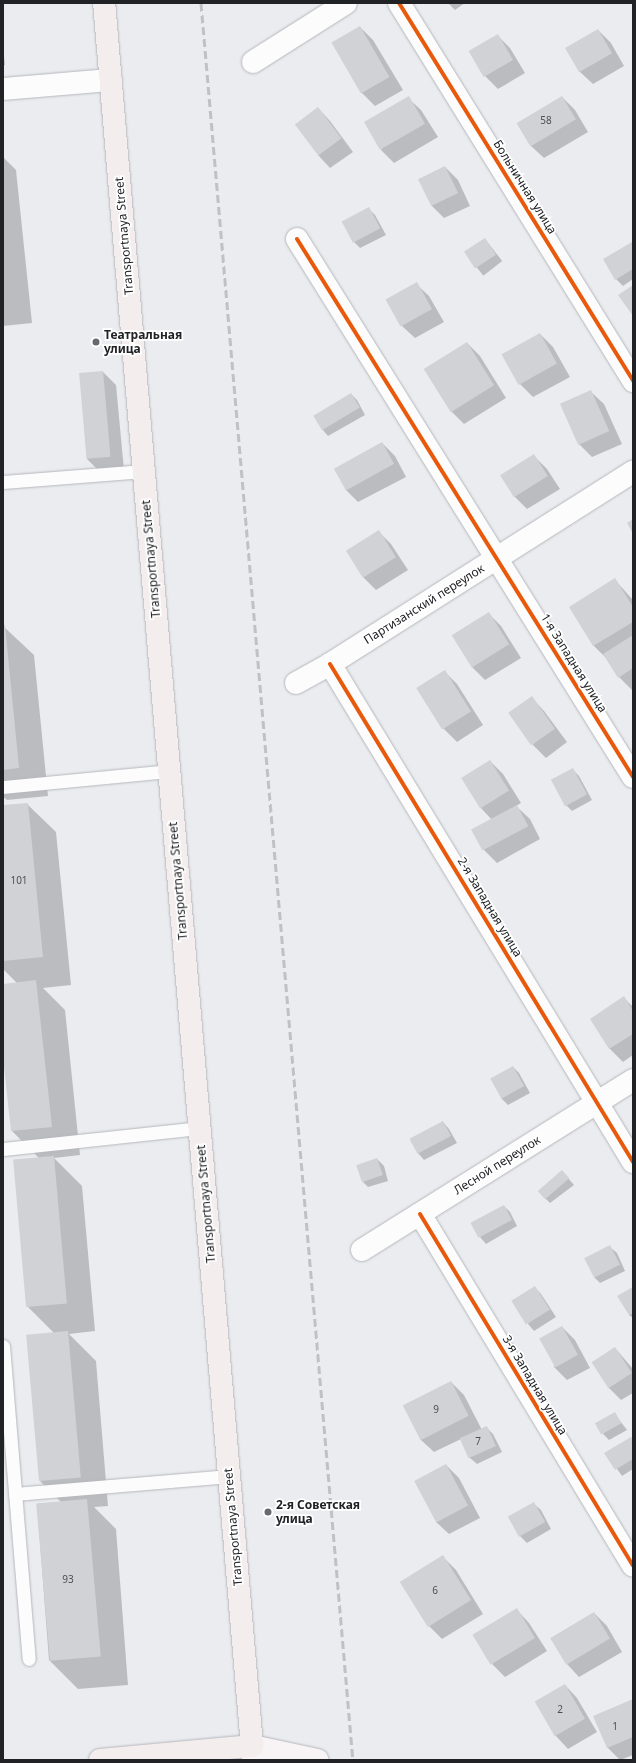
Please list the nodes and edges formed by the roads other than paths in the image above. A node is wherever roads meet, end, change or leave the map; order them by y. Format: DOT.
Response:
graph roads {
  1 [pos="104,3"];
  2 [pos="346,3"];
  3 [pos="399,3"];
  4 [pos="253,62"];
  5 [pos="111,80"];
  6 [pos="3,89"];
  7 [pos="297,239"];
  8 [pos="633,381"];
  9 [pos="144,471"];
  10 [pos="633,472"];
  11 [pos="3,482"];
  12 [pos="497,558"];
  13 [pos="330,664"];
  14 [pos="296,683"];
  15 [pos="169,771"];
  16 [pos="633,777"];
  17 [pos="3,788"];
  18 [pos="633,1080"];
  19 [pos="597,1103"];
  20 [pos="199,1128"];
  21 [pos="3,1149"];
  22 [pos="633,1162"];
  23 [pos="420,1214"];
  24 [pos="362,1250"];
  25 [pos="3,1346"];
  26 [pos="229,1476"];
  27 [pos="15,1494"];
  28 [pos="633,1566"];
  29 [pos="29,1659"];
  30 [pos="252,1753"];
  31 [pos="100,1760"];
  32 [pos="318,1760"];
  1 -- 5 [label="main road, Transportnaya Street"];
  2 -- 4 [label="street"];
  3 -- 8 [label="street, Больничная улица"];
  5 -- 6 [label="street"];
  5 -- 9 [label="main road, Transportnaya Street"];
  7 -- 12 [label="street, 1-я Западная улица"];
  9 -- 11 [label="lane"];
  9 -- 15 [label="main road, Transportnaya Street"];
  10 -- 12 [label="street, Партизанский переулок"];
  12 -- 13 [label="street, Партизанский переулок"];
  12 -- 16 [label="street, 1-я Западная улица"];
  13 -- 14 [label="street, Партизанский переулок"];
  13 -- 19 [label="street, 2-я Западная улица"];
  15 -- 17 [label="lane"];
  15 -- 20 [label="main road, Transportnaya Street"];
  18 -- 19 [label="street, Лесной переулок"];
  19 -- 22 [label="street, 2-я Западная улица"];
  19 -- 23 [label="street, Лесной переулок"];
  20 -- 21 [label="lane"];
  20 -- 26 [label="main road, Transportnaya Street"];
  23 -- 24 [label="street, Лесной переулок"];
  23 -- 28 [label="street, 3-я Западная улица"];
  25 -- 27 [label="lane"];
  26 -- 27 [label="lane"];
  26 -- 30 [label="main road, Transportnaya Street"];
  27 -- 29 [label="lane"];
  30 -- 31 [label="main road"];
  30 -- 32 [label="main road"];
}
